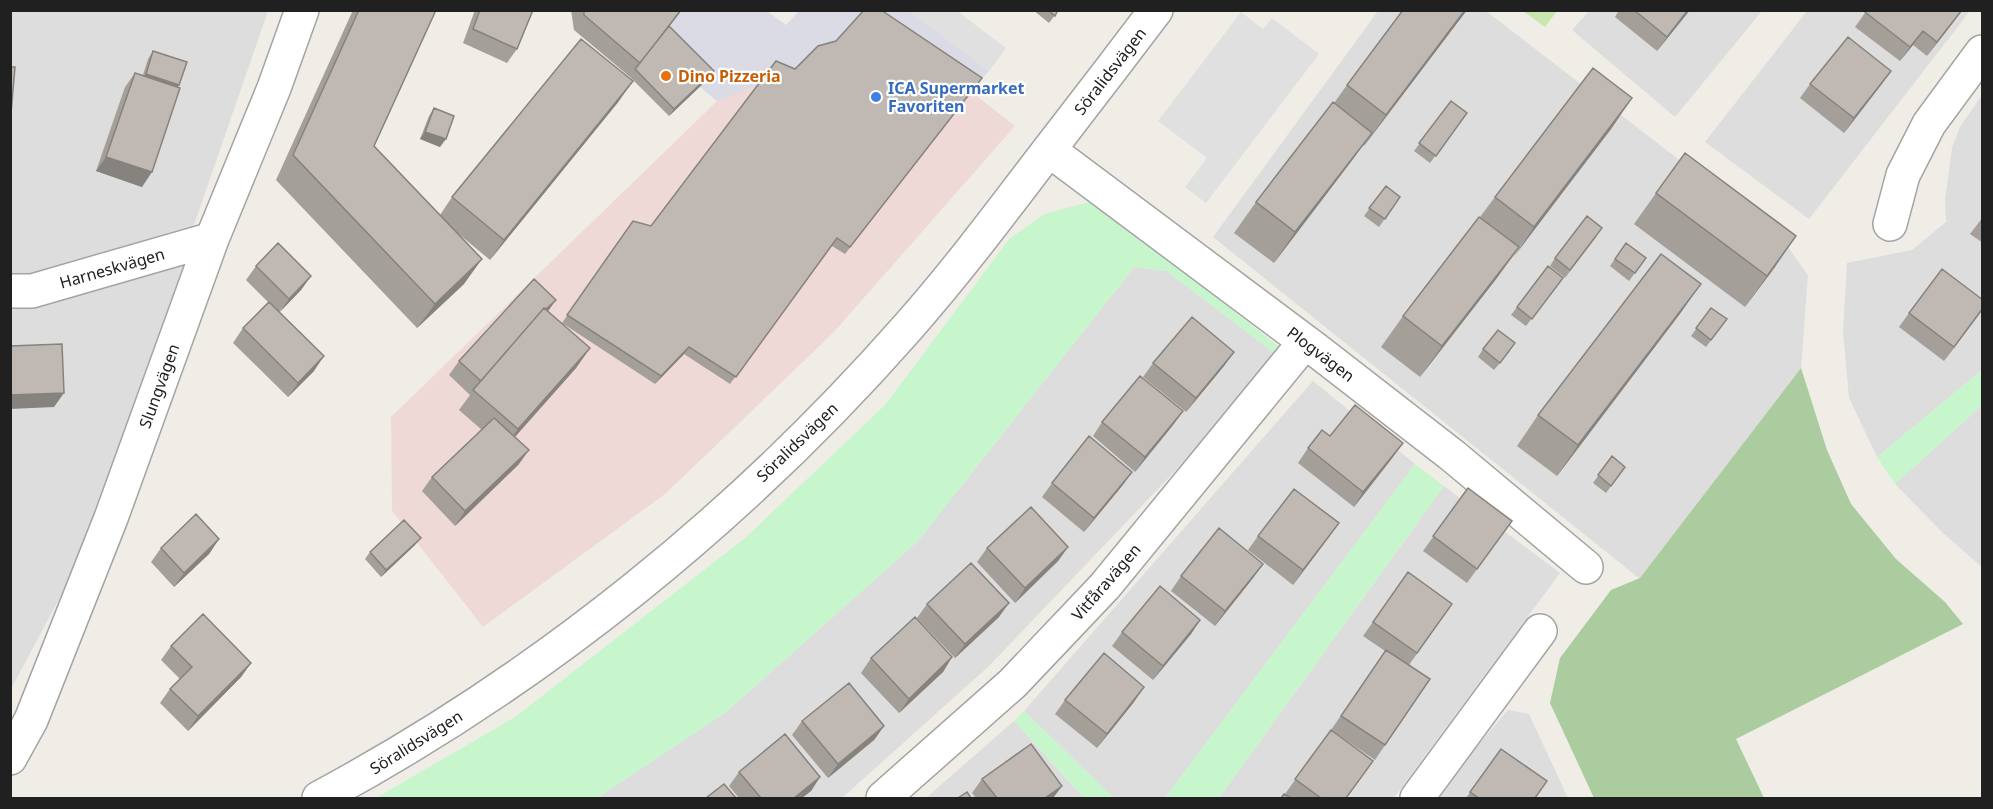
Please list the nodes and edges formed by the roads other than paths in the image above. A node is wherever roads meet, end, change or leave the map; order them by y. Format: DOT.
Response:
graph roads {
  1 [pos="302,10"];
  2 [pos="1156,10"];
  3 [pos="1983,52"];
  4 [pos="1049,150"];
  5 [pos="1890,224"];
  6 [pos="212,239"];
  7 [pos="10,291"];
  8 [pos="1305,342"];
  9 [pos="1586,567"];
  10 [pos="1539,631"];
  11 [pos="10,758"];
  12 [pos="319,798"];
  13 [pos="883,798"];
  14 [pos="1417,798"];
  1 -- 6 [label="street, Slungvägen"];
  2 -- 4 [label="street, Söralidsvägen"];
  3 -- 5 [label="street"];
  4 -- 8 [label="street, Plogvägen"];
  4 -- 12 [label="street, Söralidsvägen"];
  6 -- 7 [label="street, Harneskvägen"];
  6 -- 11 [label="street, Slungvägen"];
  8 -- 9 [label="street, Plogvägen"];
  8 -- 13 [label="street, Vitfåravägen"];
  10 -- 14 [label="street"];
}
